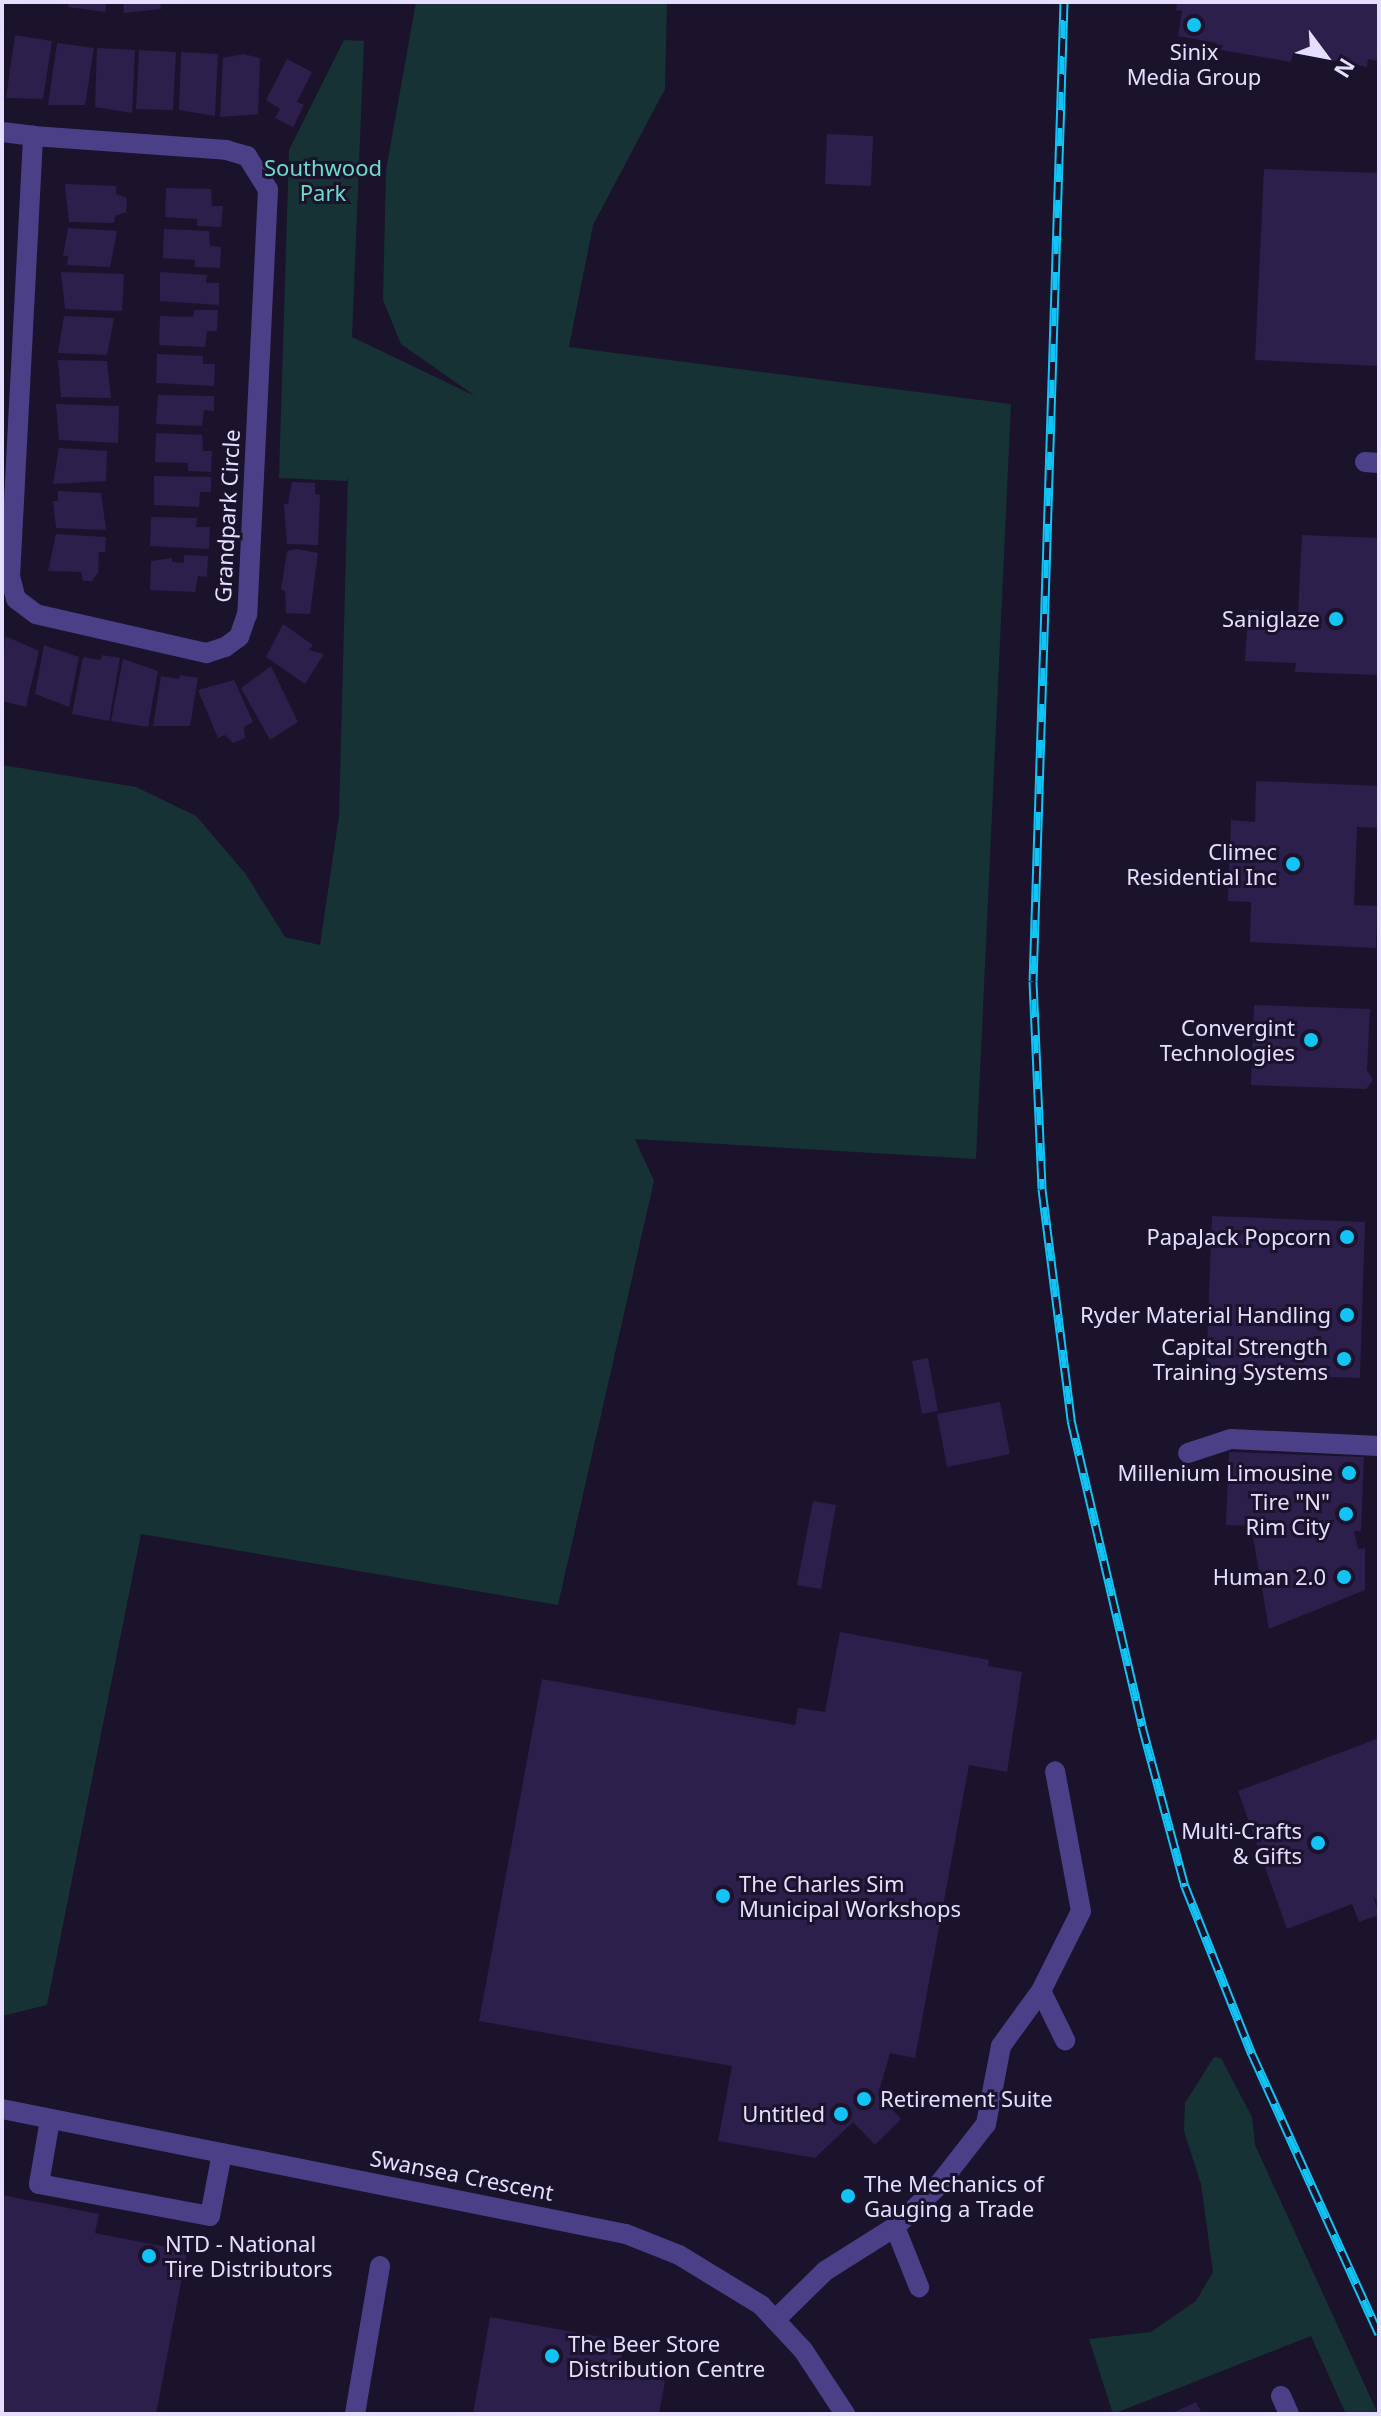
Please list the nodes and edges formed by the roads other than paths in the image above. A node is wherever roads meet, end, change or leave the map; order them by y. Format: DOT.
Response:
graph roads {
  1 [pos="2,132"];
  2 [pos="33,136"];
  3 [pos="1379,1446"];
  4 [pos="1188,1453"];
  5 [pos="1055,1771"];
  6 [pos="1041,1991"];
  7 [pos="1065,2040"];
  8 [pos="2,2109"];
  9 [pos="50,2120"];
  10 [pos="222,2153"];
  11 [pos="895,2227"];
  12 [pos="380,2266"];
  13 [pos="919,2287"];
  14 [pos="775,2320"];
  15 [pos="355,2414"];
  16 [pos="845,2414"];
  1 -- 2 [label="street, Grandpark Circle"];
  2 -- 2 [label="street, Grandpark Circle"];
  3 -- 4 [label="street"];
  5 -- 6 [label="street"];
  6 -- 7 [label="street"];
  6 -- 11 [label="street"];
  8 -- 9 [label="street, Swansea Crescent"];
  9 -- 10 [label="street, Swansea Crescent"];
  9 -- 10 [label="street"];
  10 -- 14 [label="street, Swansea Crescent"];
  11 -- 13 [label="street"];
  11 -- 14 [label="street"];
  12 -- 15 [label="street"];
  14 -- 16 [label="street, Swansea Crescent"];
}
